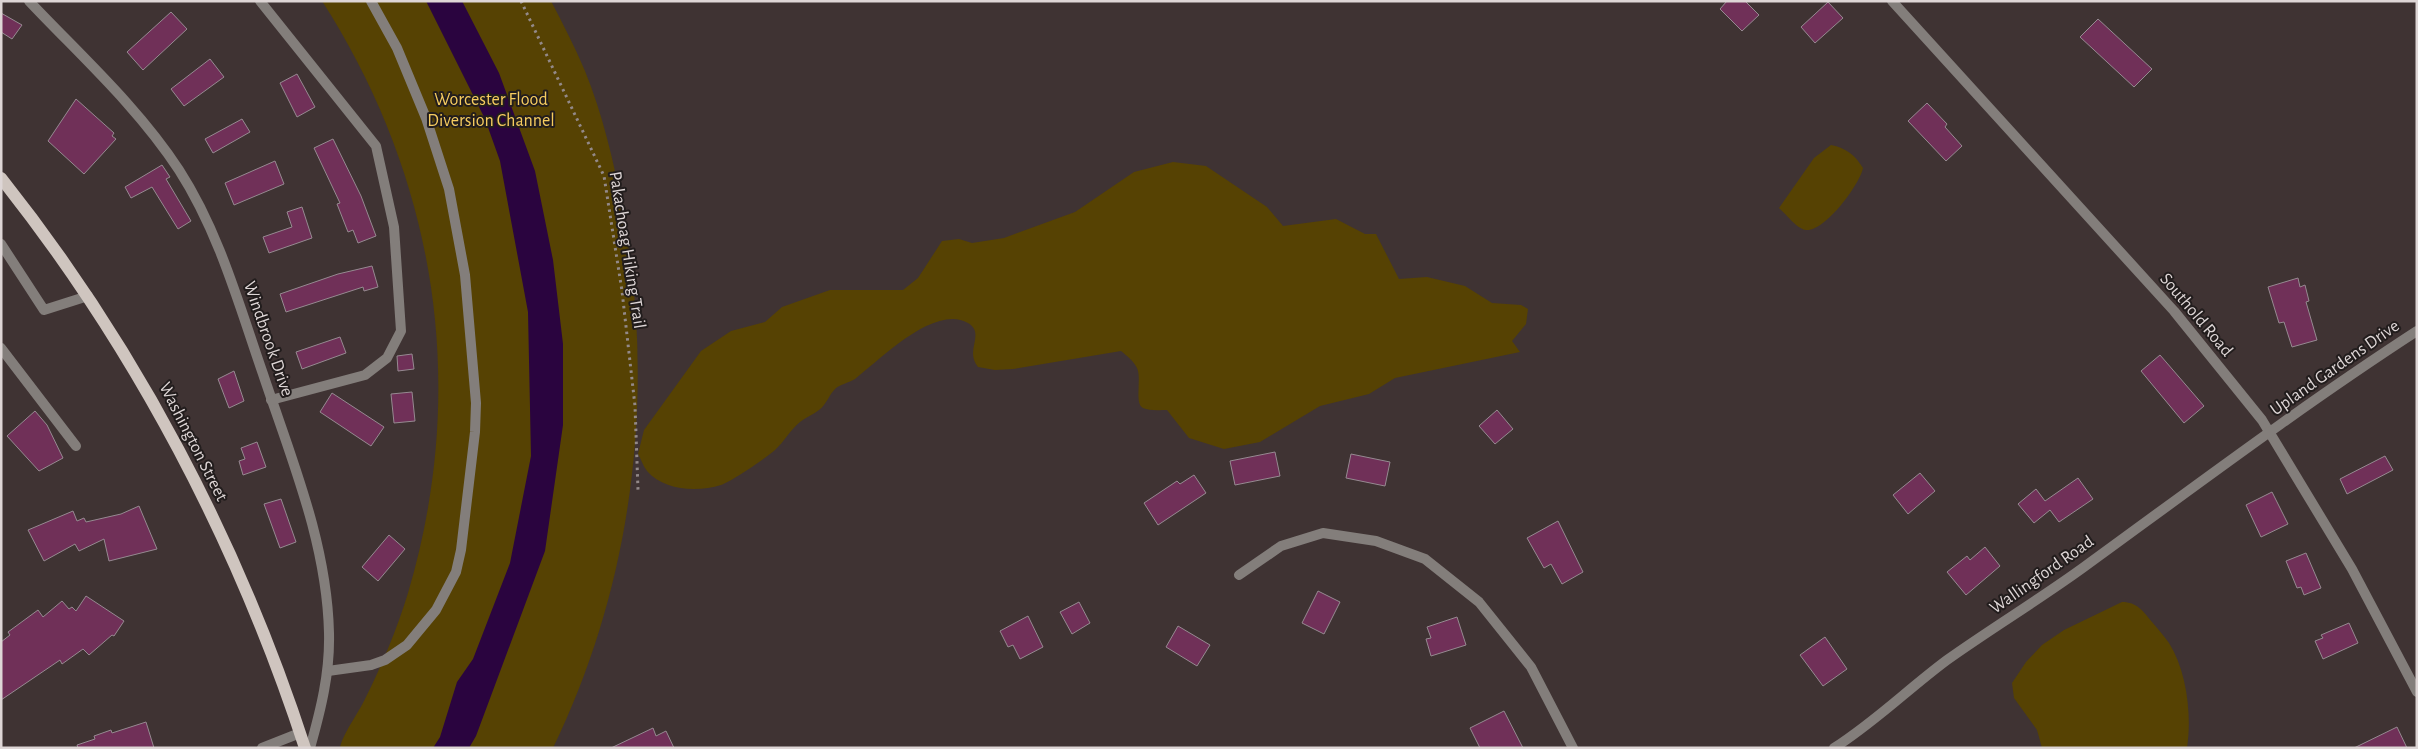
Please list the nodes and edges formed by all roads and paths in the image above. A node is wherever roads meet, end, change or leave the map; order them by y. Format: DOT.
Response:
graph roads {
  1 [pos="28,1"];
  2 [pos="260,1"];
  3 [pos="371,1"];
  4 [pos="521,1"];
  5 [pos="1892,1"];
  6 [pos="3,183"];
  7 [pos="1,244"];
  8 [pos="88,296"];
  9 [pos="2417,331"];
  10 [pos="1,348"];
  11 [pos="272,400"];
  12 [pos="2271,432"];
  13 [pos="76,446"];
  14 [pos="638,490"];
  15 [pos="1239,575"];
  16 [pos="328,671"];
  17 [pos="2417,692"];
  18 [pos="300,733"];
  19 [pos="262,748"];
  20 [pos="305,748"];
  21 [pos="310,748"];
  22 [pos="1573,748"];
  23 [pos="1834,748"];
  1 -- 11 [label="street, Windbrook Drive"];
  2 -- 11 [label="street"];
  3 -- 16 [label="street"];
  4 -- 14 [label="path, Pakachoag Hiking Trail"];
  5 -- 12 [label="street, Southold Road"];
  6 -- 8 [label="main road, Washington Street"];
  7 -- 8 [label="street"];
  8 -- 18 [label="main road, Washington Street"];
  9 -- 12 [label="street, Upland Gardens Drive"];
  10 -- 13 [label="street"];
  11 -- 16 [label="street, Windbrook Drive"];
  12 -- 17 [label="street, Southold Road"];
  12 -- 23 [label="street, Wallingford Road"];
  15 -- 22 [label="street"];
  16 -- 21 [label="street, Windbrook Drive"];
  18 -- 19 [label="street"];
  18 -- 20 [label="main road, Washington Street"];
}
